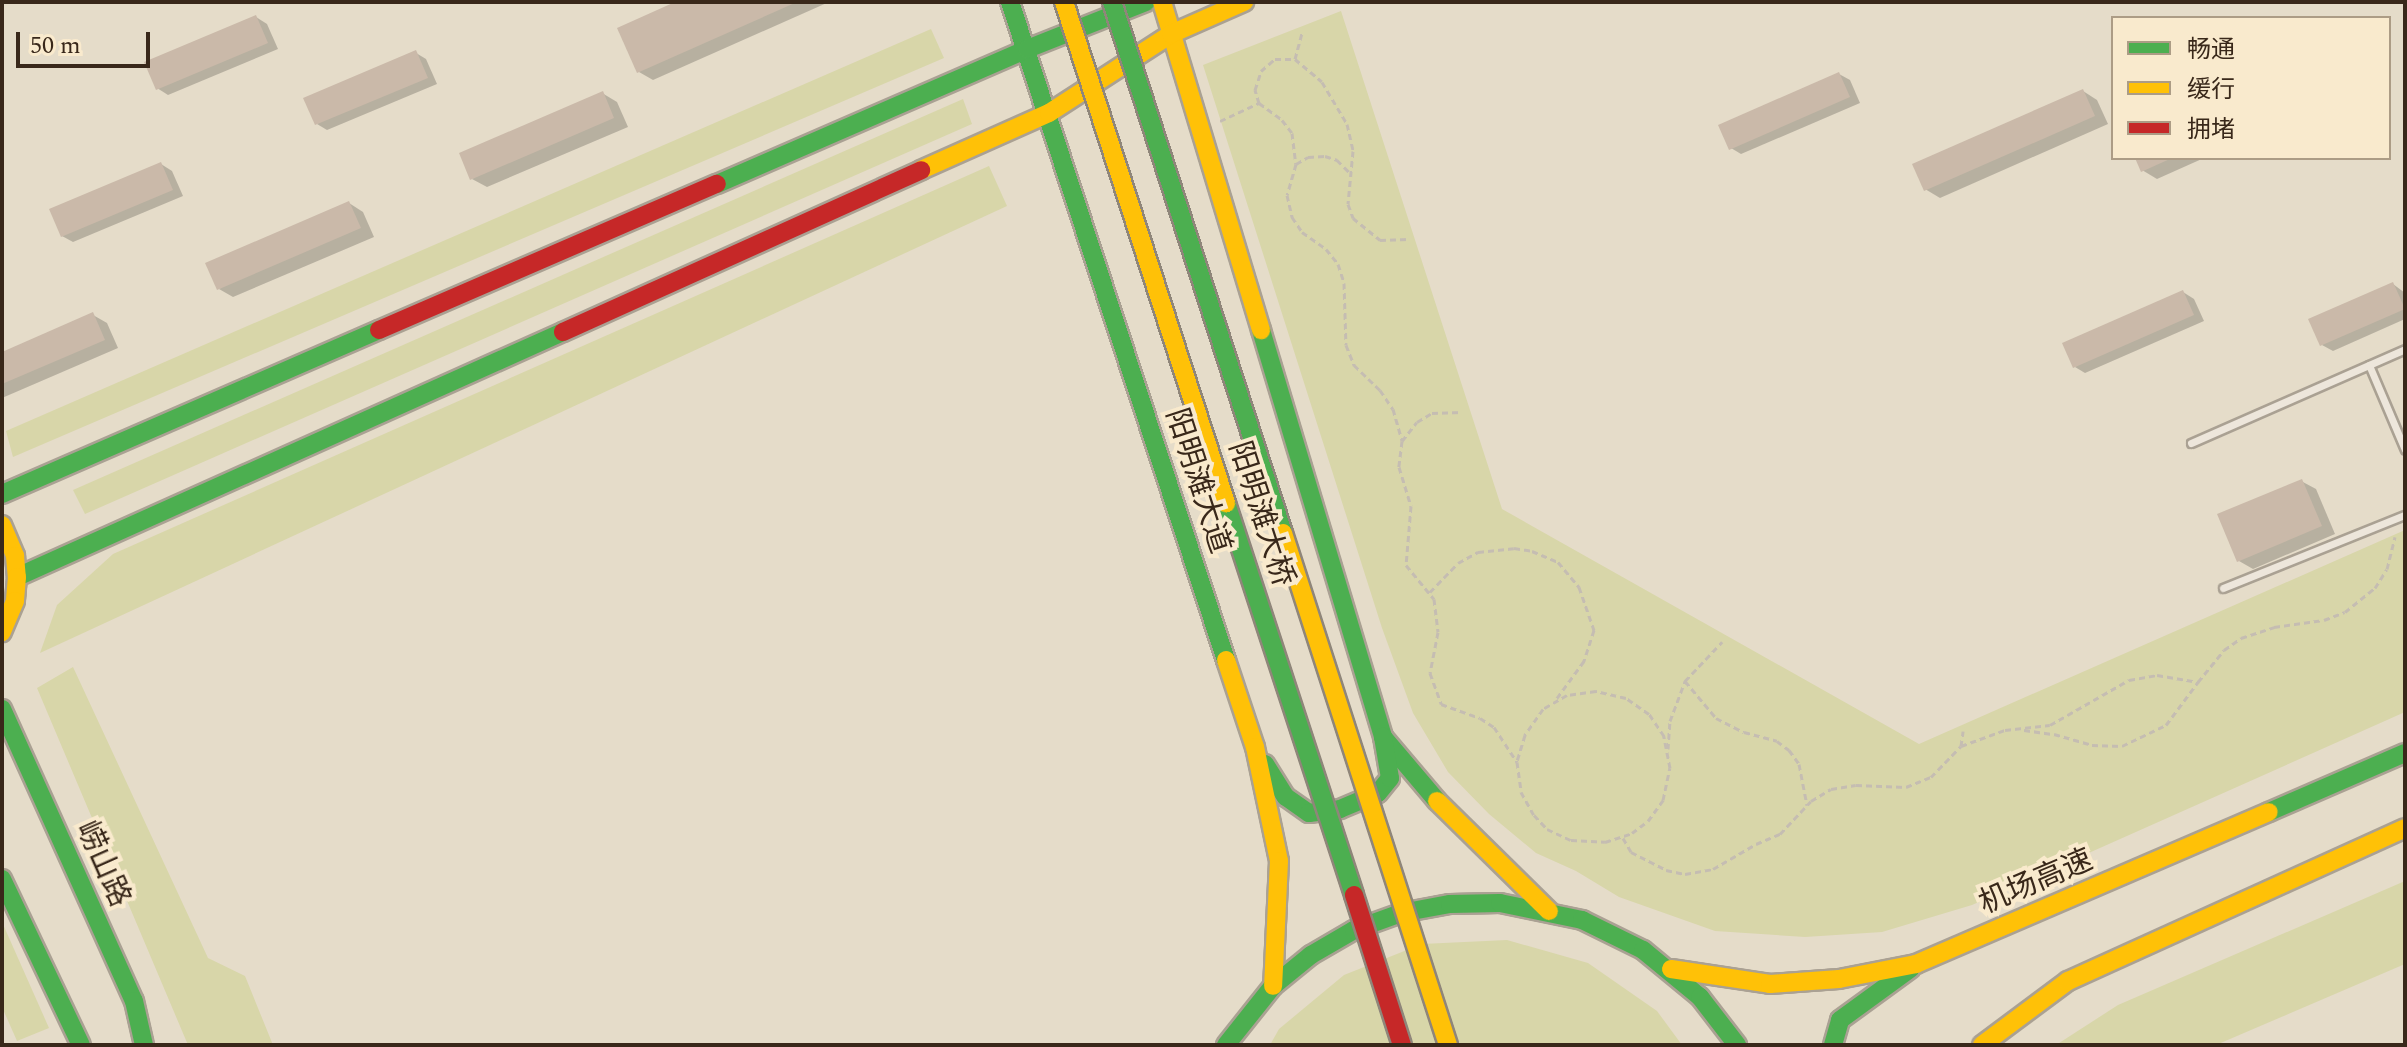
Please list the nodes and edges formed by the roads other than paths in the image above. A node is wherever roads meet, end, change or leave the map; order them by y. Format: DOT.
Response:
graph roads {
  1 [pos="1010,2"];
  2 [pos="1064,2"];
  3 [pos="1112,2"];
  4 [pos="1146,2"];
  5 [pos="1162,2"];
  6 [pos="1244,2"];
  7 [pos="1171,34"];
  8 [pos="1027,49"];
  9 [pos="1049,113"];
  10 [pos="2405,349"];
  11 [pos="2369,365"];
  12 [pos="2191,443"];
  13 [pos="2405,450"];
  14 [pos="2,494"];
  15 [pos="2405,515"];
  16 [pos="2,525"];
  17 [pos="17,577"];
  18 [pos="2223,588"];
  19 [pos="2,632"];
  20 [pos="2,709"];
  21 [pos="1383,737"];
  22 [pos="1255,747"];
  23 [pos="2405,753"];
  24 [pos="2405,828"];
  25 [pos="2,879"];
  26 [pos="1549,911"];
  27 [pos="1916,964"];
  28 [pos="1671,969"];
  29 [pos="1273,986"];
  30 [pos="134,1001"];
  31 [pos="79,1045"];
  32 [pos="144,1045"];
  33 [pos="153,1045"];
  34 [pos="1226,1045"];
  35 [pos="1402,1045"];
  36 [pos="1448,1045"];
  37 [pos="1737,1045"];
  38 [pos="1833,1045"];
  39 [pos="1982,1045"];
  1 -- 8 [label="main road, 阳明滩大道"];
  2 -- 35 [label="main road, 阳明滩大桥, bridge"];
  3 -- 36 [label="main road, 阳明滩大桥, bridge"];
  4 -- 8 [label="main road"];
  5 -- 7 [label="main road"];
  6 -- 7 [label="main road"];
  7 -- 9 [label="main road"];
  7 -- 21 [label="main road"];
  8 -- 9 [label="main road, 阳明滩大道"];
  8 -- 14 [label="main road"];
  9 -- 17 [label="main road"];
  9 -- 22 [label="main road, 阳明滩大道"];
  10 -- 11 [label="lane"];
  11 -- 12 [label="lane"];
  11 -- 13 [label="lane"];
  15 -- 18 [label="lane"];
  16 -- 17 [label="main road"];
  17 -- 19 [label="main road"];
  20 -- 30 [label="main road, 崂山路"];
  21 -- 22 [label="main road"];
  21 -- 26 [label="main road"];
  22 -- 29 [label="main road, 阳明滩大道"];
  23 -- 27 [label="main road, 机场高速"];
  24 -- 39 [label="main road"];
  25 -- 31 [label="main road"];
  26 -- 28 [label="main road"];
  26 -- 29 [label="main road"];
  27 -- 28 [label="main road, 机场高速"];
  27 -- 38 [label="main road"];
  28 -- 37 [label="main road"];
  29 -- 34 [label="main road"];
  30 -- 32 [label="main road, 崂山路"];
  30 -- 33 [label="main road"];
}
